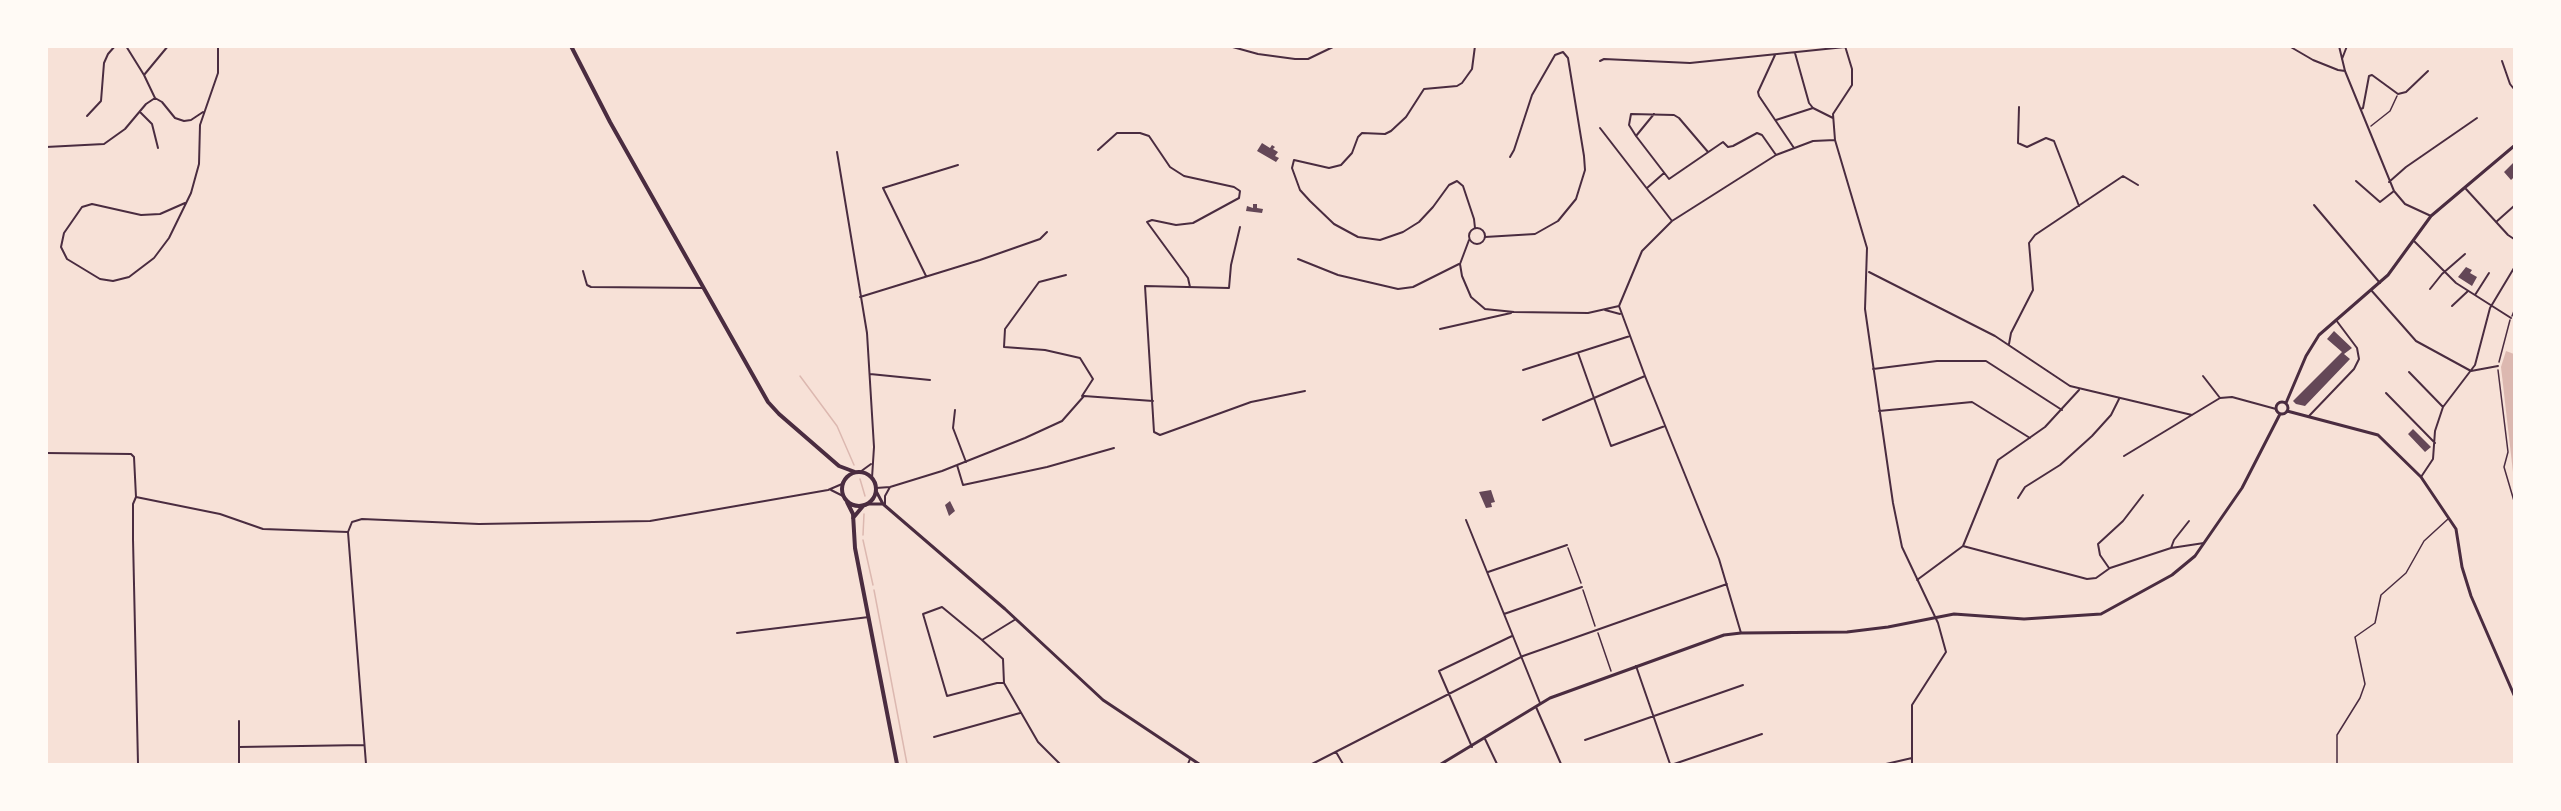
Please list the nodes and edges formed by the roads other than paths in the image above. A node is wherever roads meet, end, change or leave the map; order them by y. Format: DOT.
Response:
graph roads {
  1 [pos="115,46"];
  2 [pos="126,46"];
  3 [pos="168,46"];
  4 [pos="218,46"];
  5 [pos="571,46"];
  6 [pos="1229,46"];
  7 [pos="1335,46"];
  8 [pos="1474,46"];
  9 [pos="2289,46"];
  10 [pos="2338,46"];
  11 [pos="2347,46"];
  12 [pos="1845,47"];
  13 [pos="1795,53"];
  14 [pos="1775,55"];
  15 [pos="2342,59"];
  16 [pos="2502,60"];
  17 [pos="1600,61"];
  18 [pos="2345,71"];
  19 [pos="2428,71"];
  20 [pos="144,75"];
  21 [pos="2514,89"];
  22 [pos="155,98"];
  23 [pos="2019,107"];
  24 [pos="1813,108"];
  25 [pos="2361,109"];
  26 [pos="140,112"];
  27 [pos="203,112"];
  28 [pos="1654,114"];
  29 [pos="87,116"];
  30 [pos="1833,118"];
  31 [pos="2477,118"];
  32 [pos="1775,120"];
  33 [pos="1600,128"];
  34 [pos="1636,136"];
  35 [pos="1834,140"];
  36 [pos="2514,146"];
  37 [pos="46,147"];
  38 [pos="158,148"];
  39 [pos="1794,148"];
  40 [pos="1098,150"];
  41 [pos="837,152"];
  42 [pos="1708,152"];
  43 [pos="1776,155"];
  44 [pos="1510,157"];
  45 [pos="958,165"];
  46 [pos="1664,173"];
  47 [pos="2356,181"];
  48 [pos="2389,182"];
  49 [pos="2138,185"];
  50 [pos="1647,188"];
  51 [pos="2466,189"];
  52 [pos="2394,191"];
  53 [pos="185,203"];
  54 [pos="2314,205"];
  55 [pos="2079,206"];
  56 [pos="2514,206"];
  57 [pos="2431,216"];
  58 [pos="1672,221"];
  59 [pos="2496,222"];
  60 [pos="1240,227"];
  61 [pos="1474,228"];
  62 [pos="1047,232"];
  63 [pos="1485,237"];
  64 [pos="2514,239"];
  65 [pos="1470,240"];
  66 [pos="2414,240"];
  67 [pos="2465,254"];
  68 [pos="1298,259"];
  69 [pos="1460,264"];
  70 [pos="2514,268"];
  71 [pos="583,271"];
  72 [pos="1868,271"];
  73 [pos="2445,272"];
  74 [pos="2489,273"];
  75 [pos="1066,275"];
  76 [pos="926,276"];
  77 [pos="2380,283"];
  78 [pos="1190,287"];
  79 [pos="704,288"];
  80 [pos="2430,289"];
  81 [pos="2371,290"];
  82 [pos="2468,291"];
  83 [pos="2475,295"];
  84 [pos="860,297"];
  85 [pos="2492,305"];
  86 [pos="1619,306"];
  87 [pos="2452,306"];
  88 [pos="1605,310"];
  89 [pos="1514,312"];
  90 [pos="1621,315"];
  91 [pos="2511,318"];
  92 [pos="2336,320"];
  93 [pos="1440,329"];
  94 [pos="1630,336"];
  95 [pos="2009,345"];
  96 [pos="1578,353"];
  97 [pos="2498,366"];
  98 [pos="1523,370"];
  99 [pos="1873,370"];
  100 [pos="2471,371"];
  101 [pos="2409,372"];
  102 [pos="870,374"];
  103 [pos="1645,376"];
  104 [pos="2203,376"];
  105 [pos="930,380"];
  106 [pos="2079,389"];
  107 [pos="1305,391"];
  108 [pos="2386,393"];
  109 [pos="1594,398"];
  110 [pos="2220,398"];
  111 [pos="1080,399"];
  112 [pos="2120,399"];
  113 [pos="1153,400"];
  114 [pos="2286,403"];
  115 [pos="2443,407"];
  116 [pos="2276,409"];
  117 [pos="956,410"];
  118 [pos="2062,410"];
  119 [pos="1879,411"];
  120 [pos="2287,411"];
  121 [pos="2280,414"];
  122 [pos="2192,415"];
  123 [pos="2308,417"];
  124 [pos="1543,420"];
  125 [pos="1665,425"];
  126 [pos="2030,438"];
  127 [pos="2435,443"];
  128 [pos="1114,448"];
  129 [pos="46,453"];
  130 [pos="2124,456"];
  131 [pos="966,462"];
  132 [pos="871,464"];
  133 [pos="957,465"];
  134 [pos="839,466"];
  135 [pos="858,472"];
  136 [pos="2421,477"];
  137 [pos="872,478"];
  138 [pos="843,483"];
  139 [pos="890,487"];
  140 [pos="828,490"];
  141 [pos="876,490"];
  142 [pos="2143,495"];
  143 [pos="843,496"];
  144 [pos="136,497"];
  145 [pos="2018,498"];
  146 [pos="848,502"];
  147 [pos="884,504"];
  148 [pos="865,505"];
  149 [pos="2449,518"];
  150 [pos="853,519"];
  151 [pos="1466,520"];
  152 [pos="2188,521"];
  153 [pos="348,532"];
  154 [pos="2205,543"];
  155 [pos="1567,545"];
  156 [pos="1963,546"];
  157 [pos="2171,548"];
  158 [pos="2110,568"];
  159 [pos="1488,572"];
  160 [pos="1917,580"];
  161 [pos="1727,584"];
  162 [pos="1582,587"];
  163 [pos="1504,614"];
  164 [pos="868,617"];
  165 [pos="1936,618"];
  166 [pos="1016,619"];
  167 [pos="738,633"];
  168 [pos="1740,633"];
  169 [pos="1512,636"];
  170 [pos="982,640"];
  171 [pos="1521,657"];
  172 [pos="1636,666"];
  173 [pos="1004,684"];
  174 [pos="1743,685"];
  175 [pos="1448,695"];
  176 [pos="2514,695"];
  177 [pos="1540,703"];
  178 [pos="1536,707"];
  179 [pos="1020,713"];
  180 [pos="1653,717"];
  181 [pos="239,722"];
  182 [pos="1762,734"];
  183 [pos="934,737"];
  184 [pos="1485,739"];
  185 [pos="1585,740"];
  186 [pos="364,745"];
  187 [pos="239,747"];
  188 [pos="1472,747"];
  189 [pos="1336,752"];
  190 [pos="1912,758"];
  191 [pos="1190,759"];
  192 [pos="138,765"];
  193 [pos="239,765"];
  194 [pos="366,765"];
  195 [pos="897,765"];
  196 [pos="1060,765"];
  197 [pos="1188,765"];
  198 [pos="1199,765"];
  199 [pos="1312,765"];
  200 [pos="1343,765"];
  201 [pos="1441,765"];
  202 [pos="1497,765"];
  203 [pos="1561,765"];
  204 [pos="1672,765"];
  205 [pos="1886,765"];
  206 [pos="1912,765"];
  207 [pos="2337,765"];
  1 -- 29 [label="street"];
  2 -- 20 [label="street"];
  3 -- 20 [label="street"];
  4 -- 27 [label="street"];
  5 -- 79 [label="main road"];
  6 -- 7 [label="street"];
  8 -- 61 [label="street"];
  9 -- 18 [label="street"];
  10 -- 15 [label="street"];
  11 -- 15 [label="street"];
  12 -- 13 [label="street"];
  12 -- 30 [label="street"];
  13 -- 14 [label="street"];
  13 -- 24 [label="street"];
  14 -- 17 [label="street"];
  14 -- 32 [label="street"];
  15 -- 18 [label="street"];
  16 -- 21 [label="street"];
  18 -- 25 [label="street"];
  19 -- 25 [label="street"];
  20 -- 22 [label="street"];
  22 -- 26 [label="street"];
  22 -- 27 [label="street"];
  23 -- 55 [label="street"];
  24 -- 30 [label="street"];
  24 -- 32 [label="street"];
  25 -- 48 [label="street"];
  26 -- 37 [label="street"];
  26 -- 38 [label="street"];
  27 -- 53 [label="street"];
  28 -- 34 [label="street"];
  28 -- 34 [label="street"];
  28 -- 42 [label="street"];
  30 -- 35 [label="street"];
  31 -- 48 [label="street"];
  32 -- 39 [label="street"];
  33 -- 50 [label="street"];
  34 -- 46 [label="street"];
  35 -- 39 [label="street"];
  35 -- 72 [label="street"];
  36 -- 51 [label="street"];
  39 -- 43 [label="street"];
  40 -- 78 [label="street"];
  41 -- 84 [label="street"];
  42 -- 43 [label="street"];
  42 -- 46 [label="street"];
  43 -- 58 [label="street"];
  44 -- 63 [label="street"];
  45 -- 76 [label="street"];
  46 -- 50 [label="street"];
  47 -- 52 [label="street"];
  48 -- 52 [label="street"];
  49 -- 55 [label="street"];
  50 -- 58 [label="street"];
  51 -- 57 [label="street"];
  51 -- 59 [label="street"];
  52 -- 57 [label="street"];
  53 -- 53 [label="street"];
  54 -- 77 [label="street"];
  55 -- 95 [label="street"];
  56 -- 59 [label="street"];
  57 -- 66 [label="street"];
  58 -- 86 [label="street"];
  59 -- 64 [label="street"];
  60 -- 78 [label="street"];
  61 -- 63 [label="street"];
  61 -- 65 [label="street"];
  62 -- 76 [label="street"];
  63 -- 65 [label="street"];
  65 -- 69 [label="street"];
  66 -- 73 [label="street"];
  66 -- 77 [label="street"];
  67 -- 73 [label="street"];
  68 -- 69 [label="street"];
  69 -- 89 [label="street"];
  70 -- 85 [label="street"];
  71 -- 79 [label="street"];
  72 -- 95 [label="street"];
  72 -- 99 [label="street"];
  73 -- 80 [label="street"];
  73 -- 82 [label="street"];
  74 -- 83 [label="street"];
  75 -- 111 [label="street"];
  76 -- 84 [label="street"];
  77 -- 81 [label="street"];
  78 -- 113 [label="street"];
  79 -- 134 [label="main road"];
  81 -- 92 [label="street"];
  81 -- 100 [label="street"];
  82 -- 83 [label="street"];
  82 -- 87 [label="street"];
  83 -- 85 [label="street"];
  84 -- 102 [label="street"];
  85 -- 91 [label="street"];
  85 -- 100 [label="street"];
  86 -- 88 [label="street"];
  86 -- 90 [label="street"];
  88 -- 89 [label="street"];
  88 -- 90 [label="street"];
  89 -- 93 [label="street"];
  90 -- 94 [label="street"];
  92 -- 114 [label="street"];
  92 -- 123 [label="street"];
  94 -- 96 [label="street"];
  94 -- 103 [label="street"];
  95 -- 106 [label="street"];
  96 -- 98 [label="street"];
  96 -- 109 [label="street"];
  97 -- 100 [label="street"];
  99 -- 118 [label="street"];
  99 -- 119 [label="street"];
  100 -- 115 [label="street"];
  101 -- 115 [label="street"];
  102 -- 105 [label="street"];
  102 -- 132 [label="street"];
  103 -- 109 [label="street"];
  103 -- 125 [label="street"];
  104 -- 110 [label="street"];
  106 -- 112 [label="street"];
  106 -- 118 [label="street"];
  107 -- 113 [label="street"];
  108 -- 127 [label="street"];
  109 -- 124 [label="street"];
  109 -- 125 [label="street"];
  110 -- 116 [label="street"];
  110 -- 122 [label="street"];
  111 -- 113 [label="street"];
  111 -- 131 [label="street"];
  112 -- 122 [label="street"];
  112 -- 145 [label="street"];
  114 -- 116 [label="street"];
  114 -- 120 [label="street"];
  115 -- 127 [label="street"];
  116 -- 121 [label="street"];
  117 -- 131 [label="street"];
  118 -- 126 [label="street"];
  119 -- 126 [label="street"];
  119 -- 160 [label="street"];
  120 -- 121 [label="street"];
  120 -- 123 [label="street"];
  121 -- 154 [label="street"];
  122 -- 130 [label="street"];
  123 -- 136 [label="street"];
  125 -- 161 [label="street"];
  126 -- 156 [label="street"];
  127 -- 136 [label="street"];
  128 -- 133 [label="street"];
  129 -- 144 [label="street"];
  131 -- 133 [label="street"];
  132 -- 135 [label="street"];
  132 -- 137 [label="street"];
  133 -- 139 [label="street"];
  134 -- 135 [label="main road"];
  134 -- 138 [label="main road"];
  135 -- 137 [label="main road"];
  135 -- 138 [label="main road"];
  136 -- 149 [label="street"];
  137 -- 141 [label="main road"];
  138 -- 140 [label="street"];
  138 -- 143 [label="main road"];
  139 -- 141 [label="street"];
  139 -- 147 [label="street"];
  140 -- 143 [label="street"];
  140 -- 153 [label="street"];
  141 -- 147 [label="street"];
  141 -- 148 [label="main road"];
  142 -- 158 [label="street"];
  143 -- 146 [label="main road"];
  144 -- 153 [label="street"];
  144 -- 192 [label="street"];
  146 -- 148 [label="main road"];
  146 -- 150 [label="main road"];
  147 -- 148 [label="street"];
  147 -- 166 [label="street"];
  148 -- 150 [label="main road"];
  149 -- 176 [label="street"];
  149 -- 207 [label="lane"];
  150 -- 164 [label="main road"];
  151 -- 159 [label="street"];
  152 -- 157 [label="street"];
  153 -- 186 [label="street"];
  154 -- 157 [label="street"];
  154 -- 165 [label="street"];
  155 -- 159 [label="street"];
  156 -- 158 [label="street"];
  156 -- 160 [label="street"];
  157 -- 158 [label="street"];
  159 -- 163 [label="street"];
  160 -- 165 [label="street"];
  161 -- 168 [label="street"];
  161 -- 171 [label="street"];
  162 -- 163 [label="street"];
  163 -- 169 [label="street"];
  164 -- 167 [label="street"];
  164 -- 195 [label="main road"];
  165 -- 168 [label="street"];
  165 -- 190 [label="street"];
  166 -- 170 [label="street"];
  166 -- 191 [label="street"];
  168 -- 172 [label="street"];
  169 -- 171 [label="street"];
  169 -- 175 [label="street"];
  170 -- 173 [label="street"];
  170 -- 173 [label="street"];
  171 -- 175 [label="street"];
  171 -- 177 [label="street"];
  172 -- 177 [label="street"];
  172 -- 180 [label="street"];
  173 -- 179 [label="street"];
  174 -- 180 [label="street"];
  175 -- 188 [label="street"];
  175 -- 189 [label="street"];
  177 -- 178 [label="street"];
  178 -- 184 [label="street"];
  178 -- 203 [label="street"];
  179 -- 183 [label="street"];
  179 -- 196 [label="street"];
  180 -- 185 [label="street"];
  180 -- 204 [label="street"];
  181 -- 187 [label="street"];
  182 -- 204 [label="street"];
  184 -- 188 [label="street"];
  184 -- 202 [label="street"];
  186 -- 187 [label="street"];
  186 -- 194 [label="street"];
  187 -- 193 [label="street"];
  188 -- 201 [label="street"];
  189 -- 199 [label="street"];
  189 -- 200 [label="street"];
  190 -- 205 [label="street"];
  190 -- 206 [label="street"];
  191 -- 197 [label="street"];
  191 -- 198 [label="street"];
}
